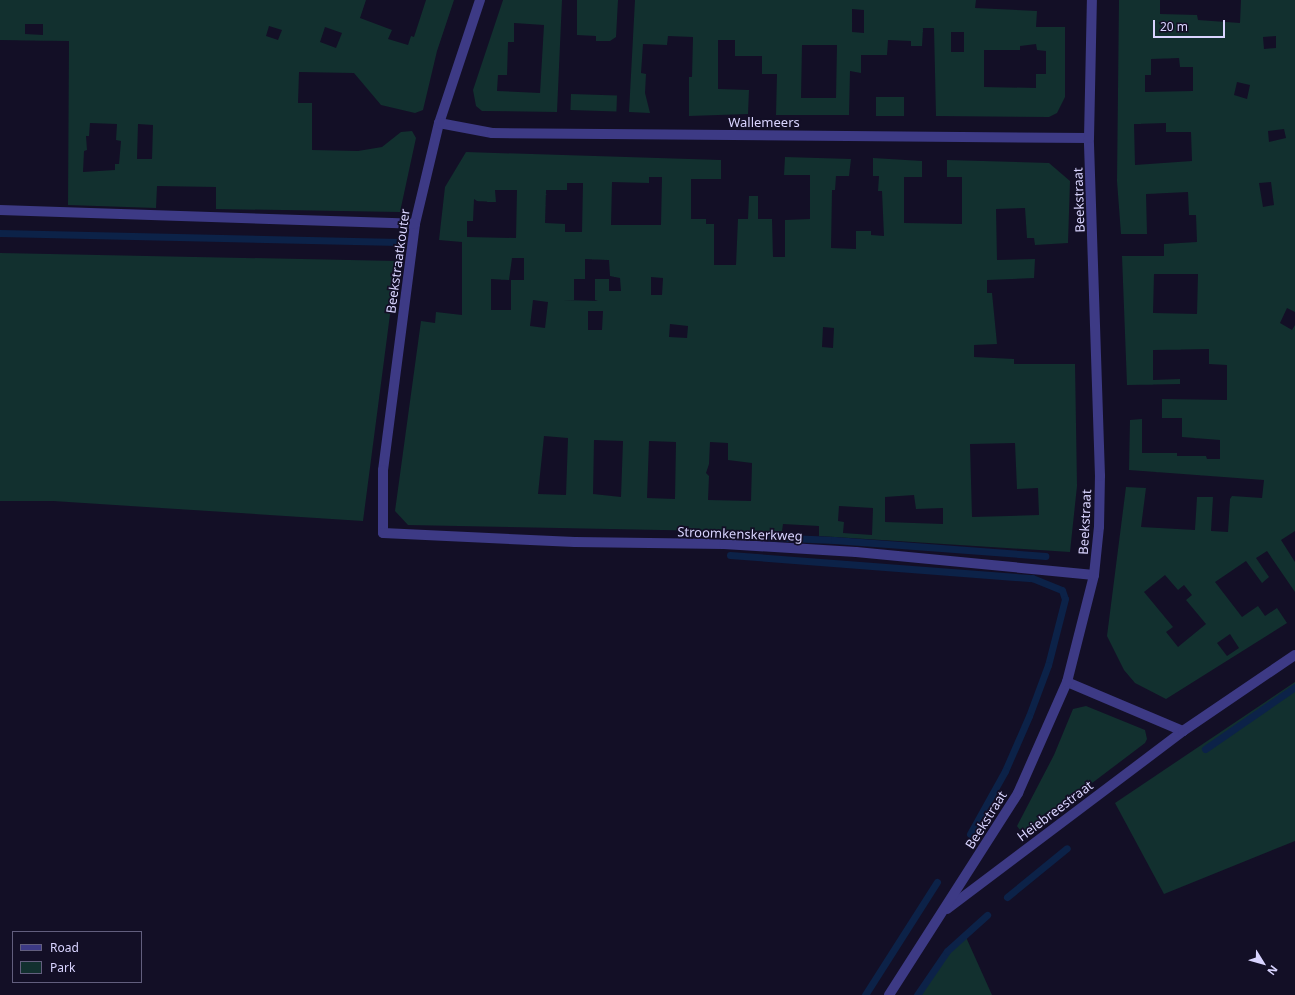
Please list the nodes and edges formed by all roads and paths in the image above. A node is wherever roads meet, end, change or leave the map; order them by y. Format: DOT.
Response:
graph roads {
  1 [pos="480,0"];
  2 [pos="1092,0"];
  3 [pos="439,123"];
  4 [pos="1089,138"];
  5 [pos="0,210"];
  6 [pos="415,224"];
  7 [pos="383,533"];
  8 [pos="1094,575"];
  9 [pos="1295,656"];
  10 [pos="1067,682"];
  11 [pos="1184,731"];
  12 [pos="942,912"];
  13 [pos="889,995"];
  1 -- 3 [label="street, Beekstraatkouter"];
  2 -- 4 [label="street, Beekstraat"];
  3 -- 4 [label="street, Wallemeers"];
  3 -- 6 [label="street, Beekstraatkouter"];
  4 -- 8 [label="street, Beekstraat"];
  5 -- 6 [label="street"];
  6 -- 7 [label="street, Beekstraatkouter"];
  7 -- 8 [label="street, Stroomkenskerkweg"];
  8 -- 10 [label="street, Beekstraat"];
  9 -- 11 [label="street, Heiebreestraat"];
  10 -- 11 [label="street"];
  10 -- 12 [label="street, Beekstraat"];
  11 -- 12 [label="street, Heiebreestraat"];
  12 -- 13 [label="street, Beekstraat"];
}
